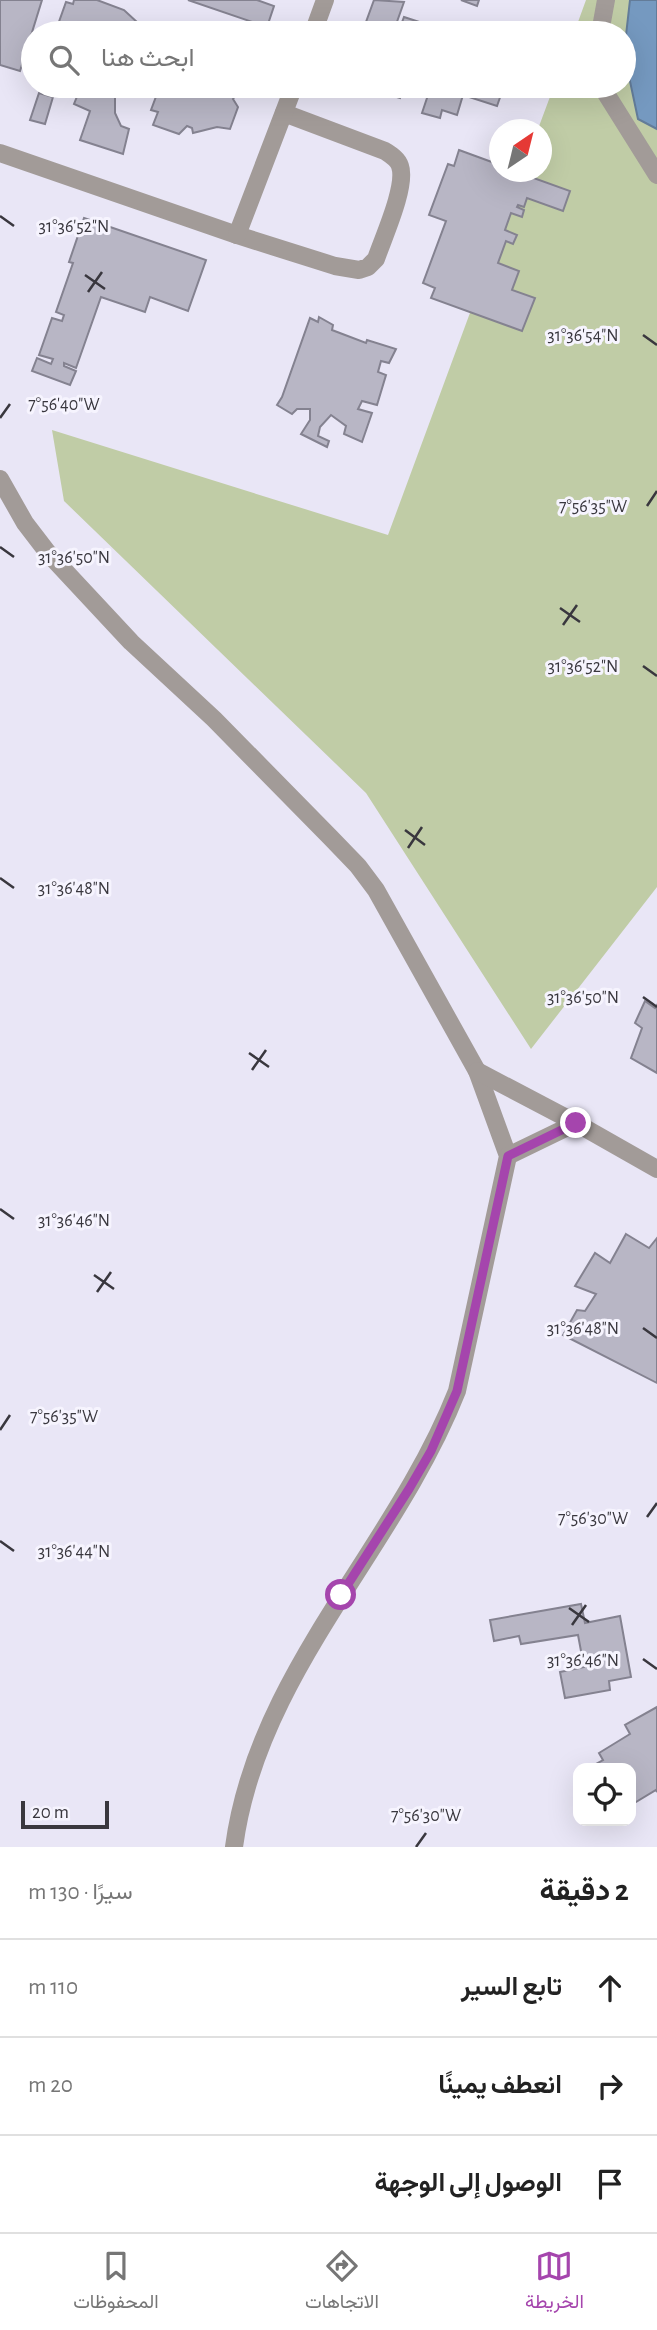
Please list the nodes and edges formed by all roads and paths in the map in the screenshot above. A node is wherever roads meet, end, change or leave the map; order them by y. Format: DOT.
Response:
graph roads {
  1 [pos="325,0"];
  2 [pos="606,0"];
  3 [pos="317,21"];
  4 [pos="602,21"];
  5 [pos="290,98"];
  6 [pos="609,98"];
  7 [pos="284,113"];
  8 [pos="0,153"];
  9 [pos="657,175"];
  10 [pos="237,235"];
  11 [pos="0,479"];
  12 [pos="477,1071"];
  13 [pos="576,1123"];
  14 [pos="508,1156"];
  15 [pos="657,1169"];
  16 [pos="234,1847"];
  1 -- 3 [label="street"];
  2 -- 4 [label="street"];
  5 -- 7 [label="street"];
  6 -- 9 [label="street"];
  7 -- 10 [label="street"];
  7 -- 10 [label="street"];
  8 -- 10 [label="street"];
  11 -- 12 [label="street"];
  12 -- 13 [label="street"];
  12 -- 14 [label="street"];
  13 -- 14 [label="street"];
  13 -- 15 [label="street"];
  14 -- 16 [label="street"];
}
